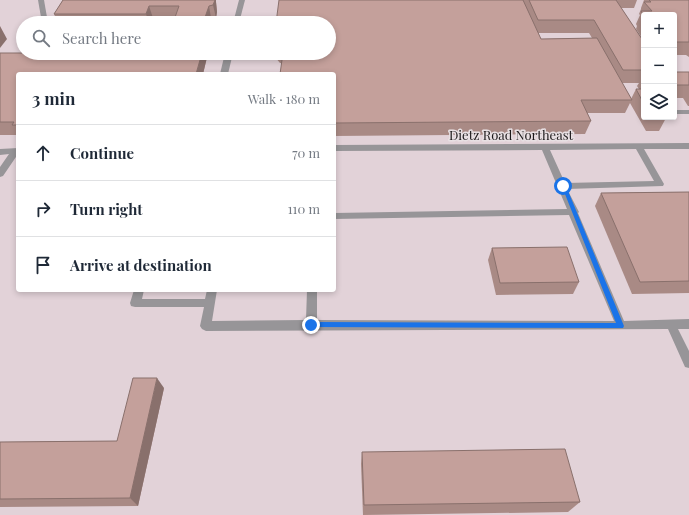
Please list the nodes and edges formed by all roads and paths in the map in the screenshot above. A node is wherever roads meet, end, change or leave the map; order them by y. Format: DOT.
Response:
graph roads {
  1 [pos="40,0"];
  2 [pos="242,0"];
  3 [pos="43,16"];
  4 [pos="238,16"];
  5 [pos="227,60"];
  6 [pos="224,72"];
  7 [pos="677,112"];
  8 [pos="689,112"];
  9 [pos="638,146"];
  10 [pos="689,146"];
  11 [pos="546,147"];
  12 [pos="336,148"];
  13 [pos="0,152"];
  14 [pos="16,152"];
  15 [pos="16,153"];
  16 [pos="0,174"];
  17 [pos="563,186"];
  18 [pos="574,212"];
  19 [pos="336,216"];
  20 [pos="138,292"];
  21 [pos="212,292"];
  22 [pos="312,292"];
  23 [pos="210,303"];
  24 [pos="689,324"];
  25 [pos="311,325"];
  26 [pos="671,325"];
  27 [pos="621,326"];
  28 [pos="689,363"];
  1 -- 3 [label="street"];
  2 -- 4 [label="street"];
  5 -- 6 [label="street"];
  7 -- 8 [label="street"];
  9 -- 10 [label="street, Dietz Road Northeast"];
  9 -- 11 [label="street, Dietz Road Northeast"];
  9 -- 17 [label="street"];
  11 -- 12 [label="street, Dietz Road Northeast"];
  11 -- 17 [label="street"];
  13 -- 14 [label="street"];
  15 -- 16 [label="street"];
  17 -- 18 [label="street"];
  18 -- 19 [label="street"];
  18 -- 27 [label="street"];
  20 -- 23 [label="street"];
  21 -- 23 [label="street"];
  22 -- 25 [label="street"];
  23 -- 25 [label="street"];
  24 -- 26 [label="street"];
  25 -- 27 [label="street"];
  26 -- 27 [label="street"];
  26 -- 28 [label="street"];
}
